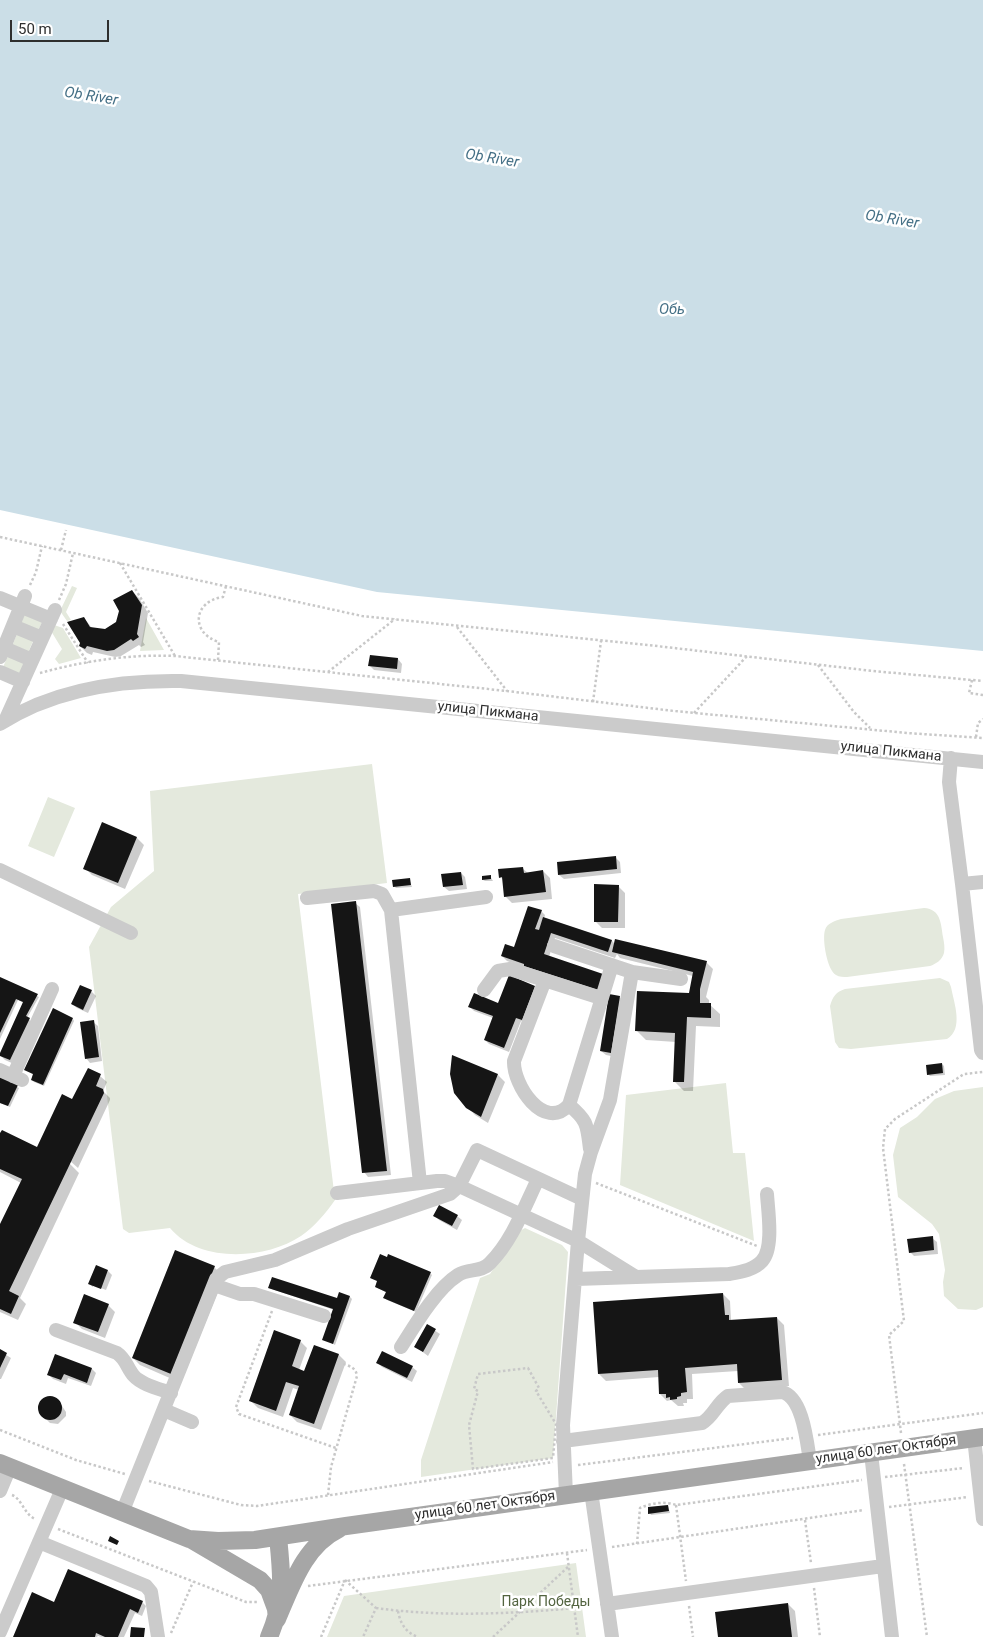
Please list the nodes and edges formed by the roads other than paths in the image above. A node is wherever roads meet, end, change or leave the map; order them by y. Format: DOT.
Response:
graph roads {
  1 [pos="0,598"];
  2 [pos="23,601"];
  3 [pos="13,626"];
  4 [pos="42,638"];
  5 [pos="2,653"];
  6 [pos="32,660"];
  7 [pos="0,672"];
  8 [pos="24,680"];
  9 [pos="2,723"];
  10 [pos="951,758"];
  11 [pos="983,762"];
  12 [pos="0,870"];
  13 [pos="983,882"];
  14 [pos="962,884"];
  15 [pos="486,897"];
  16 [pos="307,898"];
  17 [pos="391,910"];
  18 [pos="131,933"];
  19 [pos="554,946"];
  20 [pos="612,965"];
  21 [pos="632,972"];
  22 [pos="545,980"];
  23 [pos="681,980"];
  24 [pos="606,984"];
  25 [pos="52,989"];
  26 [pos="484,990"];
  27 [pos="629,991"];
  28 [pos="602,998"];
  29 [pos="983,1053"];
  30 [pos="12,1075"];
  31 [pos="569,1105"];
  32 [pos="591,1152"];
  33 [pos="538,1180"];
  34 [pos="420,1183"];
  35 [pos="459,1186"];
  36 [pos="337,1194"];
  37 [pos="767,1194"];
  38 [pos="582,1199"];
  39 [pos="521,1215"];
  40 [pos="578,1241"];
  41 [pos="636,1277"];
  42 [pos="576,1279"];
  43 [pos="214,1285"];
  44 [pos="324,1316"];
  45 [pos="56,1330"];
  46 [pos="401,1347"];
  47 [pos="171,1393"];
  48 [pos="164,1410"];
  49 [pos="192,1422"];
  50 [pos="979,1437"];
  51 [pos="563,1441"];
  52 [pos="871,1453"];
  53 [pos="810,1461"];
  54 [pos="5,1465"];
  55 [pos="62,1489"];
  56 [pos="0,1491"];
  57 [pos="591,1491"];
  58 [pos="566,1495"];
  59 [pos="122,1513"];
  60 [pos="983,1519"];
  61 [pos="346,1526"];
  62 [pos="278,1537"];
  63 [pos="189,1539"];
  64 [pos="39,1542"];
  65 [pos="883,1566"];
  66 [pos="607,1604"];
  67 [pos="277,1618"];
  68 [pos="0,1632"];
  69 [pos="158,1637"];
  70 [pos="269,1637"];
  71 [pos="612,1637"];
  72 [pos="892,1637"];
  1 -- 2 [label="street"];
  2 -- 3 [label="street"];
  2 -- 4 [label="street"];
  3 -- 4 [label="street"];
  3 -- 5 [label="street"];
  4 -- 6 [label="street"];
  5 -- 6 [label="street"];
  6 -- 8 [label="street"];
  7 -- 8 [label="street"];
  8 -- 9 [label="street"];
  9 -- 10 [label="street, улица Пикмана"];
  10 -- 11 [label="street, улица Пикмана"];
  10 -- 14 [label="street"];
  12 -- 18 [label="street"];
  13 -- 14 [label="street"];
  14 -- 29 [label="street"];
  15 -- 17 [label="street"];
  16 -- 17 [label="street"];
  17 -- 34 [label="street"];
  19 -- 20 [label="street"];
  20 -- 21 [label="street"];
  20 -- 24 [label="street"];
  21 -- 23 [label="street"];
  21 -- 27 [label="street"];
  22 -- 26 [label="street"];
  22 -- 28 [label="street"];
  22 -- 31 [label="street"];
  24 -- 27 [label="street"];
  24 -- 28 [label="street"];
  25 -- 30 [label="street"];
  27 -- 32 [label="street"];
  28 -- 31 [label="street"];
  31 -- 32 [label="street"];
  32 -- 38 [label="street"];
  33 -- 35 [label="street"];
  33 -- 38 [label="street"];
  33 -- 39 [label="street"];
  34 -- 35 [label="street"];
  34 -- 36 [label="street"];
  35 -- 39 [label="street"];
  35 -- 43 [label="street"];
  37 -- 41 [label="street"];
  38 -- 40 [label="street"];
  39 -- 40 [label="street"];
  39 -- 46 [label="street"];
  40 -- 41 [label="street"];
  40 -- 42 [label="street"];
  41 -- 42 [label="street"];
  42 -- 51 [label="street"];
  43 -- 44 [label="street"];
  43 -- 47 [label="street"];
  45 -- 47 [label="street"];
  47 -- 48 [label="street"];
  48 -- 49 [label="street"];
  48 -- 59 [label="street"];
  50 -- 52 [label="main road, улица 60 лет Октября"];
  50 -- 60 [label="street"];
  51 -- 53 [label="street"];
  51 -- 58 [label="street"];
  52 -- 53 [label="main road, улица 60 лет Октября"];
  52 -- 65 [label="street"];
  53 -- 57 [label="main road, улица 60 лет Октября"];
  54 -- 55 [label="main road, улица 60 лет Октября"];
  54 -- 56 [label="street"];
  55 -- 59 [label="main road, улица 60 лет Октября"];
  55 -- 64 [label="street"];
  57 -- 58 [label="main road, улица 60 лет Октября"];
  57 -- 66 [label="street"];
  58 -- 61 [label="main road, улица 60 лет Октября"];
  59 -- 63 [label="main road, улица 60 лет Октября"];
  61 -- 62 [label="main road, улица 60 лет Октября"];
  61 -- 67 [label="main road"];
  62 -- 63 [label="main road, улица 60 лет Октября"];
  62 -- 67 [label="main road"];
  63 -- 67 [label="main road"];
  64 -- 68 [label="street"];
  64 -- 69 [label="street"];
  65 -- 66 [label="street"];
  65 -- 72 [label="street"];
  66 -- 71 [label="street"];
  67 -- 70 [label="main road"];
}
